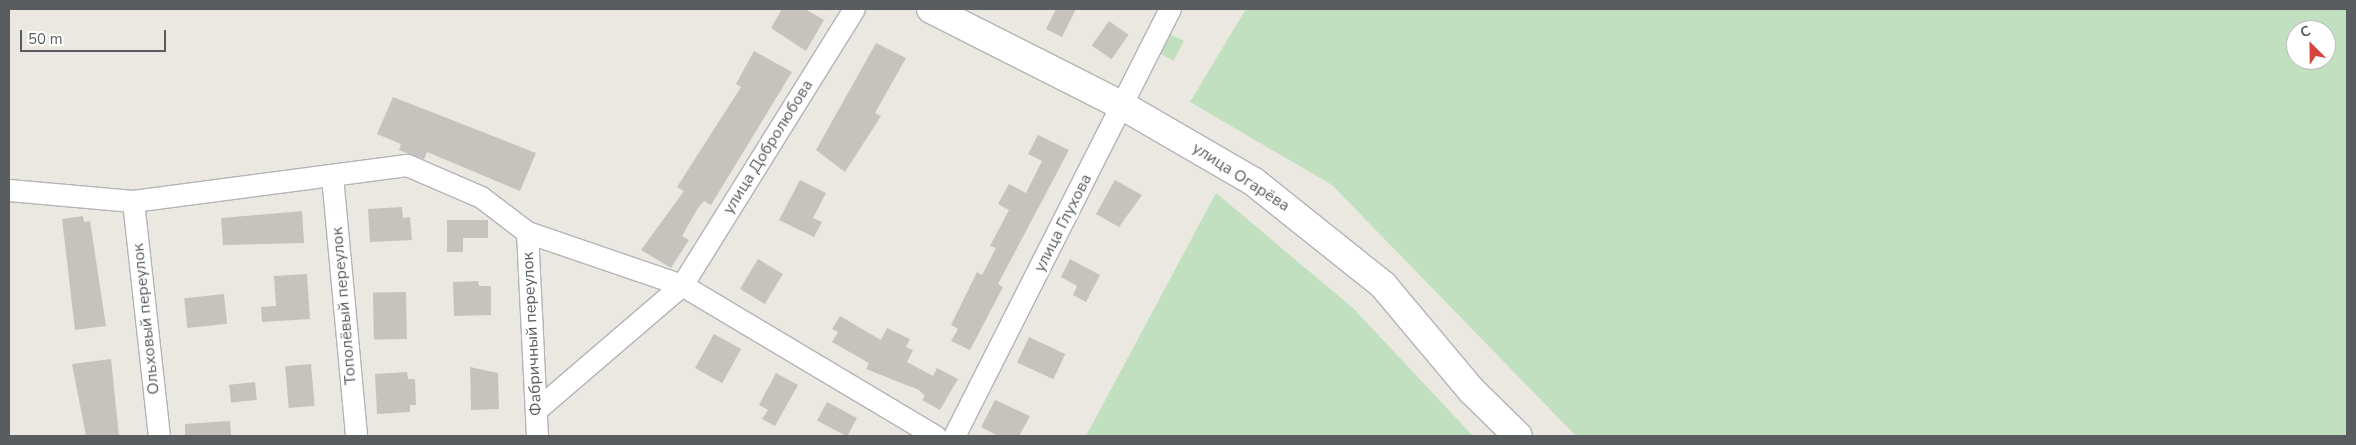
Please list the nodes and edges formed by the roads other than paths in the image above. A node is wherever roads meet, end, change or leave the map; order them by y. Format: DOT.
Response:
graph roads {
  1 [pos="854,9"];
  2 [pos="931,9"];
  3 [pos="1170,9"];
  4 [pos="1124,106"];
  5 [pos="332,176"];
  6 [pos="9,190"];
  7 [pos="133,201"];
  8 [pos="527,232"];
  9 [pos="682,285"];
  10 [pos="536,410"];
  11 [pos="159,436"];
  12 [pos="356,436"];
  13 [pos="537,436"];
  14 [pos="935,436"];
  15 [pos="954,436"];
  16 [pos="1518,436"];
  1 -- 9 [label="street, улица Добролюбова"];
  2 -- 4 [label="main road, улица Огарёва"];
  3 -- 4 [label="street, улица Глухова"];
  4 -- 15 [label="street, улица Глухова"];
  4 -- 16 [label="main road, улица Огарёва"];
  5 -- 7 [label="street"];
  5 -- 8 [label="street"];
  5 -- 12 [label="street, Тополёвый переулок"];
  6 -- 7 [label="street"];
  7 -- 11 [label="street, Ольховый переулок"];
  8 -- 9 [label="street"];
  8 -- 10 [label="street, Фабричный переулок"];
  9 -- 10 [label="street, улица Добролюбова"];
  9 -- 14 [label="street"];
  10 -- 13 [label="street, Фабричный переулок"];
}
